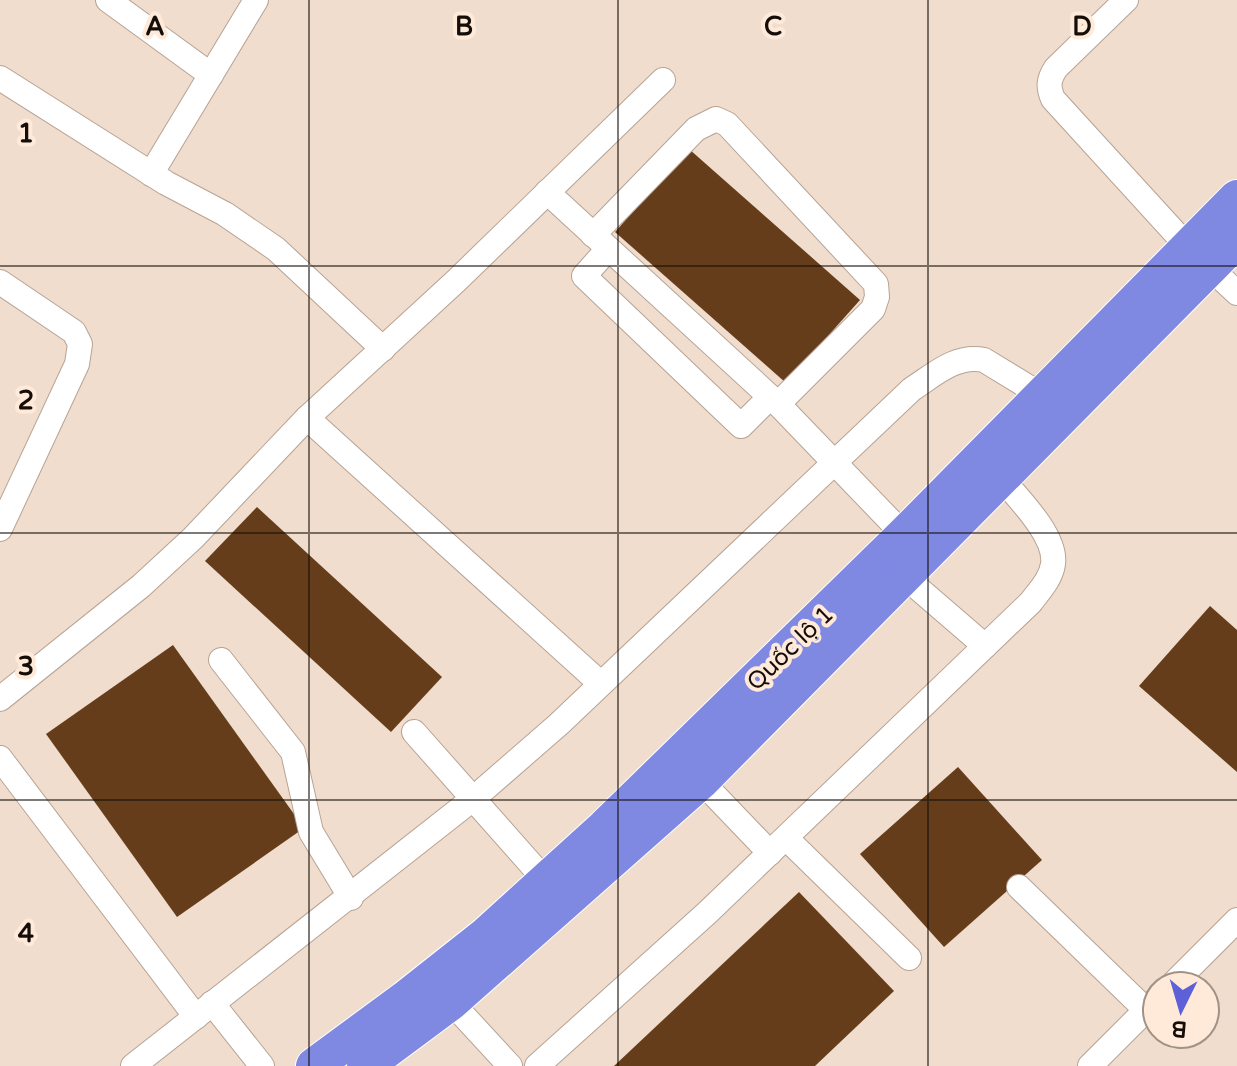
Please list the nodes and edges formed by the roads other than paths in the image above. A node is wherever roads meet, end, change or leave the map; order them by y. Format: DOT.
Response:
graph roads {
  1 [pos="108,0"];
  2 [pos="256,0"];
  3 [pos="1126,0"];
  4 [pos="211,75"];
  5 [pos="0,78"];
  6 [pos="663,80"];
  7 [pos="151,174"];
  8 [pos="547,192"];
  9 [pos="1237,198"];
  10 [pos="1237,240"];
  11 [pos="601,242"];
  12 [pos="1199,258"];
  13 [pos="0,282"];
  14 [pos="1237,293"];
  15 [pos="383,349"];
  16 [pos="1043,396"];
  17 [pos="774,401"];
  18 [pos="307,418"];
  19 [pos="834,462"];
  20 [pos="1002,479"];
  21 [pos="2,521"];
  22 [pos="904,535"];
  23 [pos="905,577"];
  24 [pos="985,646"];
  25 [pos="221,660"];
  26 [pos="600,683"];
  27 [pos="0,699"];
  28 [pos="414,732"];
  29 [pos="0,758"];
  30 [pos="701,781"];
  31 [pos="474,798"];
  32 [pos="778,845"];
  33 [pos="545,880"];
  34 [pos="1019,887"];
  35 [pos="351,898"];
  36 [pos="1237,920"];
  37 [pos="909,958"];
  38 [pos="1187,970"];
  39 [pos="1141,995"];
  40 [pos="451,1002"];
  41 [pos="204,1010"];
  42 [pos="1141,1016"];
  43 [pos="133,1066"];
  44 [pos="262,1066"];
  45 [pos="314,1066"];
  46 [pos="365,1066"];
  47 [pos="510,1066"];
  48 [pos="537,1066"];
  49 [pos="1090,1066"];
  1 -- 4 [label="street"];
  2 -- 4 [label="street"];
  3 -- 12 [label="street"];
  4 -- 7 [label="street"];
  5 -- 7 [label="street"];
  6 -- 8 [label="street"];
  7 -- 15 [label="street"];
  8 -- 11 [label="street"];
  8 -- 15 [label="street"];
  9 -- 12 [label="highway, Quốc lộ 1"];
  10 -- 12 [label="highway, Quốc lộ 1"];
  11 -- 17 [label="street"];
  11 -- 17 [label="street"];
  11 -- 17 [label="street"];
  12 -- 14 [label="street"];
  12 -- 16 [label="highway, Quốc lộ 1"];
  12 -- 20 [label="highway, Quốc lộ 1"];
  13 -- 21 [label="street"];
  15 -- 18 [label="street"];
  16 -- 19 [label="street"];
  16 -- 22 [label="highway, Quốc lộ 1"];
  17 -- 19 [label="street"];
  18 -- 26 [label="street"];
  18 -- 27 [label="street"];
  19 -- 22 [label="street"];
  19 -- 26 [label="street"];
  20 -- 23 [label="highway, Quốc lộ 1"];
  20 -- 24 [label="street"];
  22 -- 33 [label="highway, Quốc lộ 1"];
  23 -- 24 [label="street"];
  23 -- 30 [label="highway, Quốc lộ 1"];
  24 -- 32 [label="street"];
  25 -- 35 [label="street"];
  26 -- 31 [label="street"];
  28 -- 31 [label="street"];
  29 -- 41 [label="street"];
  30 -- 32 [label="street"];
  30 -- 40 [label="highway, Quốc lộ 1"];
  31 -- 33 [label="street"];
  31 -- 35 [label="street"];
  32 -- 37 [label="street"];
  32 -- 48 [label="street"];
  33 -- 45 [label="highway, Quốc lộ 1"];
  34 -- 39 [label="street"];
  35 -- 41 [label="street"];
  36 -- 38 [label="street"];
  40 -- 46 [label="highway, Quốc lộ 1"];
  40 -- 47 [label="street"];
  41 -- 43 [label="street"];
  41 -- 44 [label="street"];
  42 -- 49 [label="street"];
}
